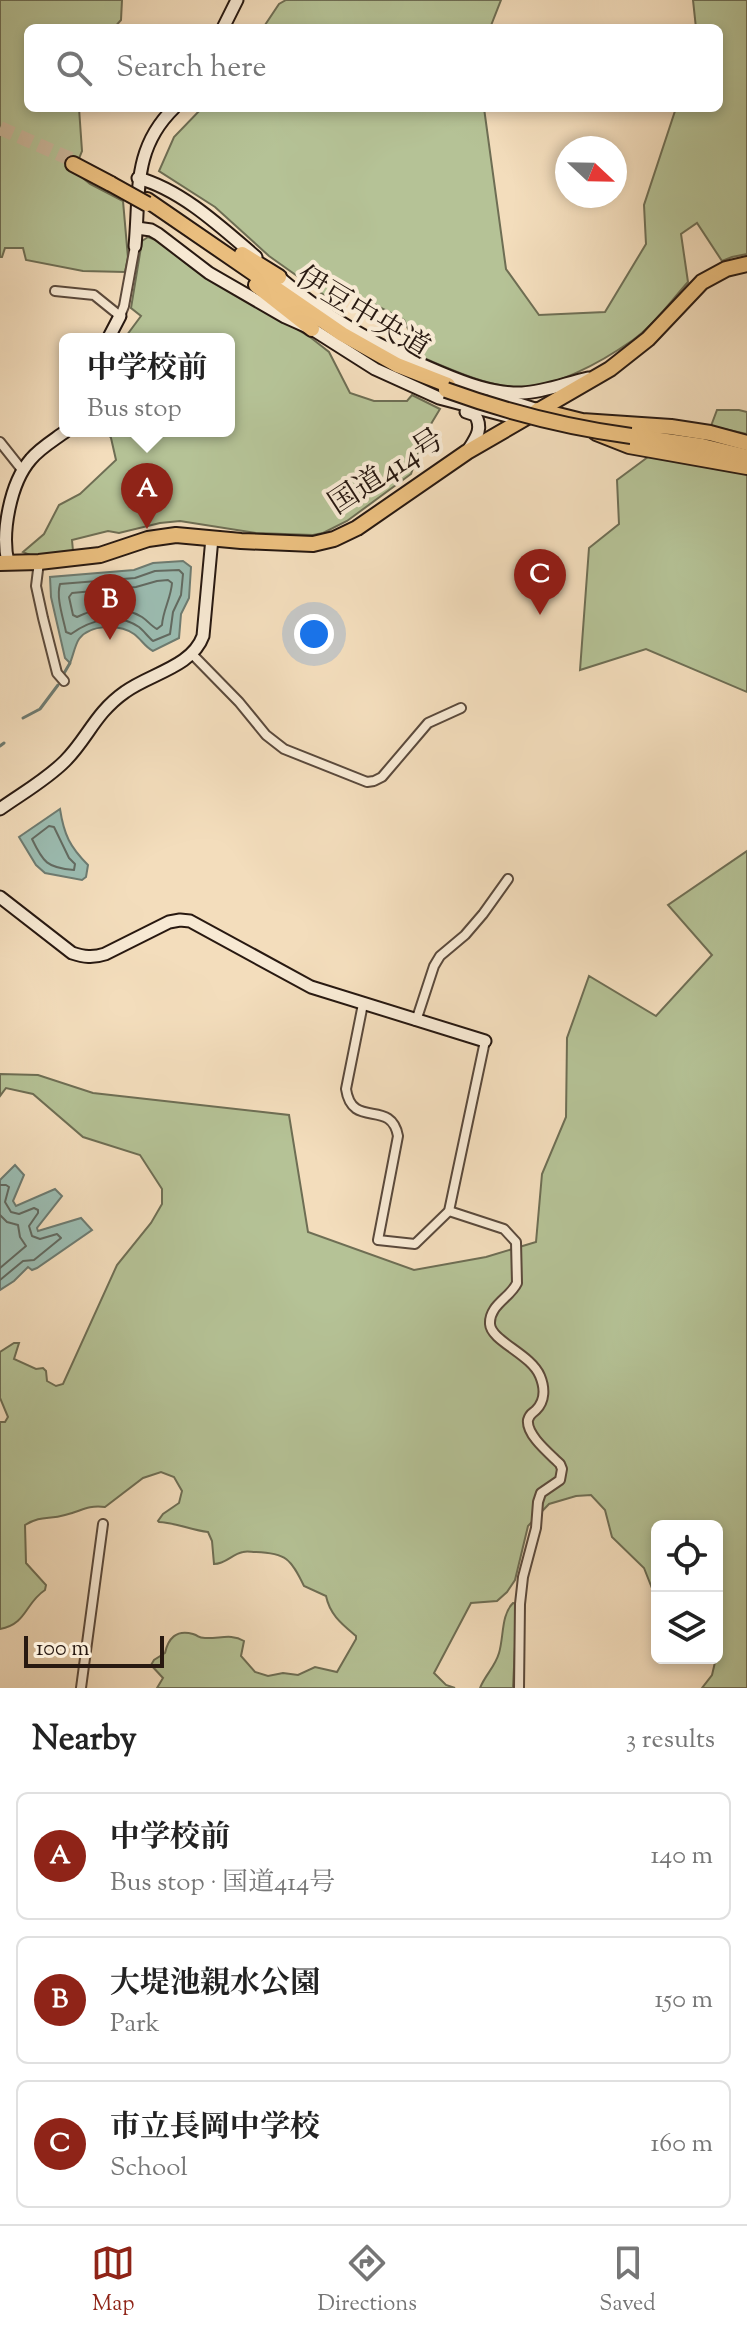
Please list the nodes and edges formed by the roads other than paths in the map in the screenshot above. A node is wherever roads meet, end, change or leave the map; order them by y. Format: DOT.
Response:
graph roads {
  1 [pos="237,0"];
  2 [pos="225,24"];
  3 [pos="170,112"];
  4 [pos="74,162"];
  5 [pos="138,178"];
  6 [pos="150,203"];
  7 [pos="137,228"];
  8 [pos="206,244"];
  9 [pos="135,246"];
  10 [pos="747,264"];
  11 [pos="279,277"];
  12 [pos="55,291"];
  13 [pos="120,316"];
  14 [pos="312,329"];
  15 [pos="111,333"];
  16 [pos="601,375"];
  17 [pos="446,388"];
  18 [pos="575,390"];
  19 [pos="538,410"];
  20 [pos="569,417"];
  21 [pos="522,419"];
  22 [pos="59,436"];
  23 [pos="0,442"];
  24 [pos="747,443"];
  25 [pos="467,452"];
  26 [pos="747,454"];
  27 [pos="747,467"];
  28 [pos="23,471"];
  29 [pos="3,524"];
  30 [pos="212,538"];
  31 [pos="39,562"];
  32 [pos="4,563"];
  33 [pos="192,654"];
  34 [pos="64,681"];
  35 [pos="461,708"];
  36 [pos="0,809"];
  37 [pos="508,879"];
  38 [pos="0,897"];
  39 [pos="363,1004"];
  40 [pos="416,1021"];
  41 [pos="485,1041"];
  42 [pos="449,1211"];
  43 [pos="103,1524"];
  44 [pos="81,1688"];
  45 [pos="519,1688"];
  1 -- 2 [label="street"];
  3 -- 5 [label="street"];
  4 -- 6 [label="highway, 伊豆中央道, bridge"];
  5 -- 7 [label="street"];
  5 -- 11 [label="street"];
  6 -- 8 [label="highway, 伊豆中央道"];
  6 -- 11 [label="highway"];
  6 -- 17 [label="highway, 伊豆中央道"];
  7 -- 9 [label="street"];
  7 -- 14 [label="street"];
  8 -- 14 [label="highway"];
  8 -- 17 [label="highway, 伊豆中央道"];
  9 -- 13 [label="street"];
  10 -- 16 [label="highway, 国道414号"];
  11 -- 17 [label="street"];
  12 -- 13 [label="street"];
  13 -- 15 [label="street"];
  14 -- 17 [label="street"];
  16 -- 17 [label="street"];
  16 -- 18 [label="highway, 国道414号"];
  17 -- 19 [label="street"];
  17 -- 21 [label="street"];
  17 -- 25 [label="street"];
  17 -- 26 [label="highway, 伊豆中央道, bridge"];
  18 -- 19 [label="highway, 国道414号"];
  18 -- 20 [label="highway"];
  19 -- 20 [label="highway"];
  19 -- 21 [label="highway, 国道414号"];
  20 -- 24 [label="highway"];
  21 -- 25 [label="highway, 国道414号"];
  21 -- 27 [label="highway"];
  22 -- 28 [label="street"];
  23 -- 28 [label="street"];
  25 -- 30 [label="highway, 国道414号"];
  28 -- 29 [label="street"];
  29 -- 32 [label="street"];
  30 -- 31 [label="highway, 国道414号"];
  30 -- 33 [label="street"];
  31 -- 32 [label="highway, 国道414号"];
  31 -- 34 [label="street"];
  33 -- 35 [label="street"];
  33 -- 36 [label="street"];
  37 -- 40 [label="street"];
  38 -- 39 [label="street"];
  39 -- 40 [label="street"];
  39 -- 42 [label="street"];
  40 -- 41 [label="street"];
  41 -- 42 [label="street"];
  42 -- 45 [label="street"];
  43 -- 44 [label="street"];
}
